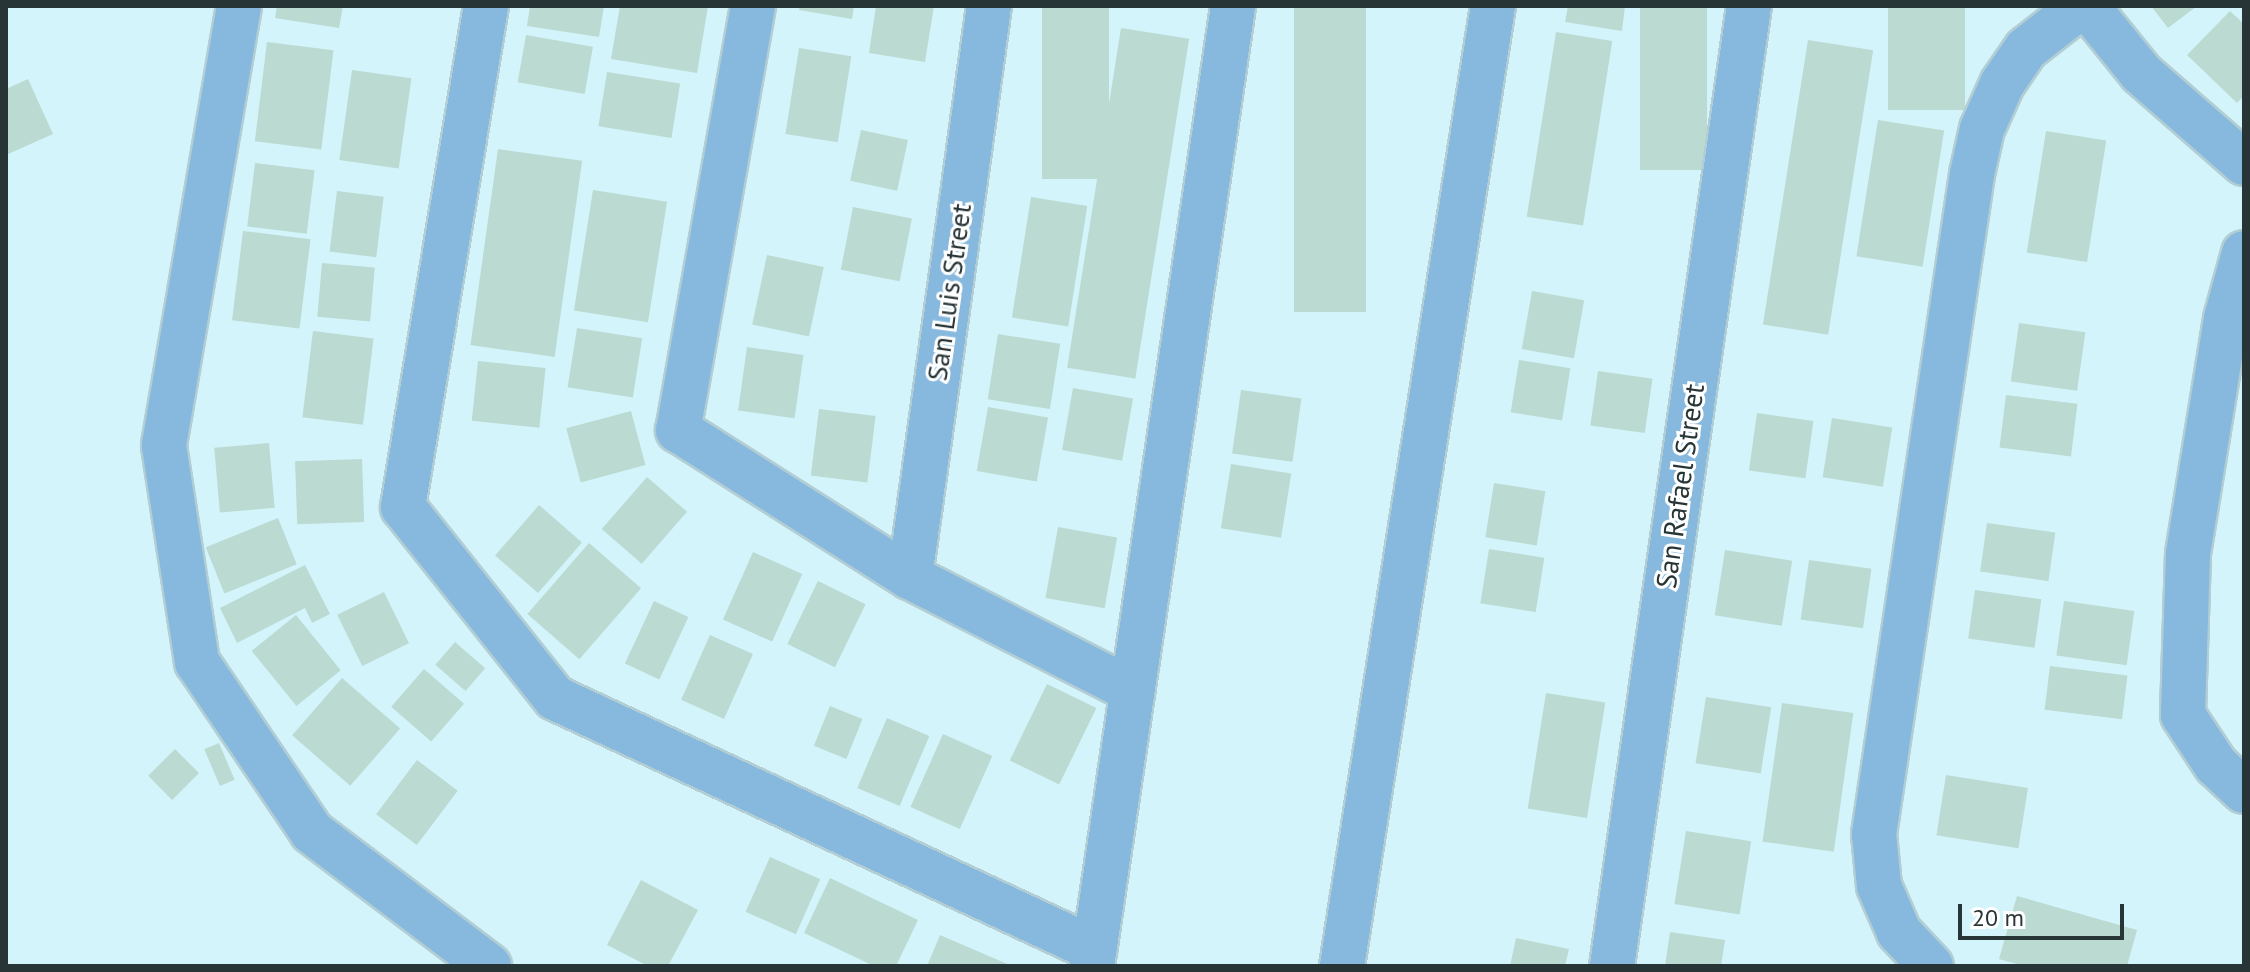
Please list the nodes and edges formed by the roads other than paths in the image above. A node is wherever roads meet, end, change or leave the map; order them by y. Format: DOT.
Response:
graph roads {
  1 [pos="239,6"];
  2 [pos="486,6"];
  3 [pos="753,6"];
  4 [pos="989,6"];
  5 [pos="1233,6"];
  6 [pos="1493,6"];
  7 [pos="1749,6"];
  8 [pos="2081,6"];
  9 [pos="2087,6"];
  10 [pos="2244,163"];
  11 [pos="2244,253"];
  12 [pos="910,577"];
  13 [pos="1132,690"];
  14 [pos="2244,791"];
  15 [pos="1093,957"];
  16 [pos="489,966"];
  17 [pos="1342,966"];
  18 [pos="1612,966"];
  19 [pos="1931,966"];
  1 -- 16 [label="street"];
  2 -- 15 [label="street"];
  3 -- 12 [label="street"];
  4 -- 12 [label="street, San Luis Street"];
  5 -- 13 [label="street"];
  6 -- 17 [label="street"];
  7 -- 18 [label="street, San Rafael Street"];
  8 -- 19 [label="street"];
  9 -- 10 [label="street"];
  11 -- 14 [label="street"];
  12 -- 13 [label="street"];
  13 -- 15 [label="street"];
}
